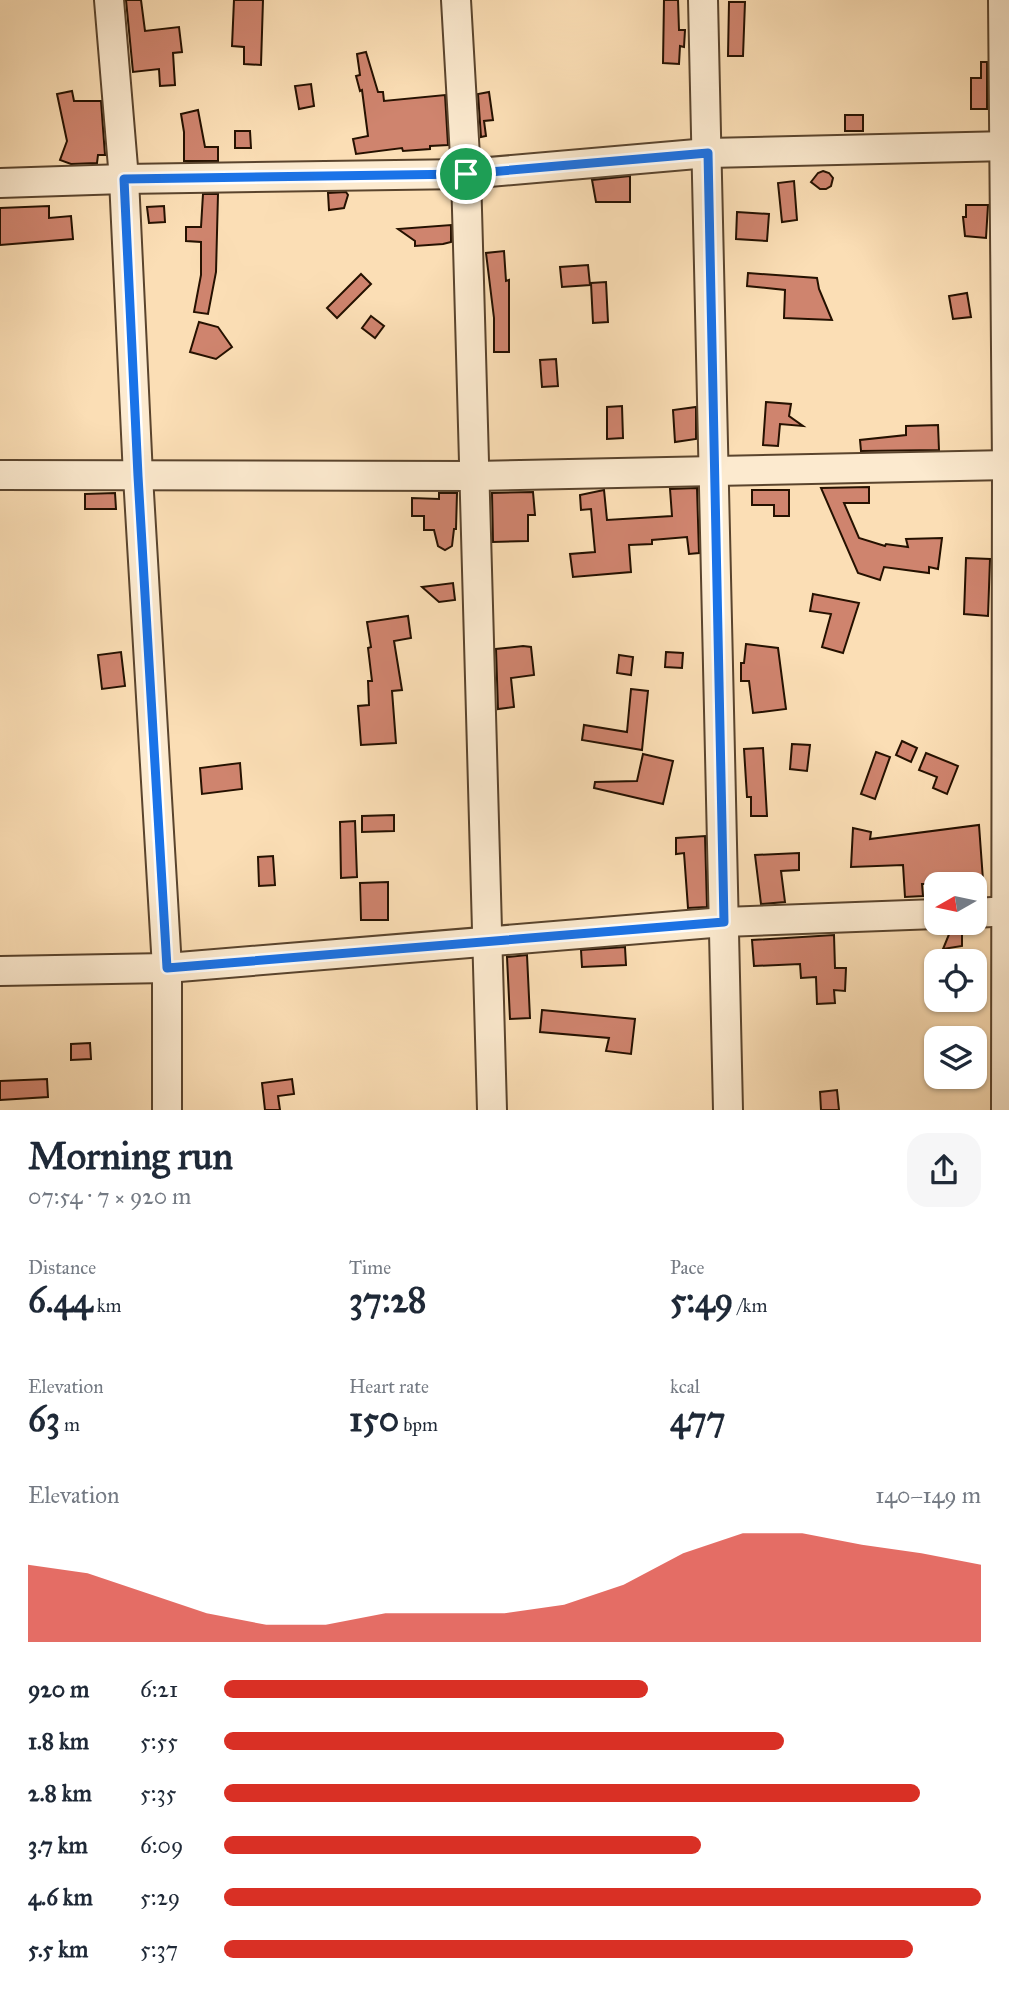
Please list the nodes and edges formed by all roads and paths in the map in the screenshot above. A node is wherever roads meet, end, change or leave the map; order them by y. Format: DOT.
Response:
graph roads {
  1 [pos="109,0"];
  2 [pos="456,0"];
  3 [pos="704,0"];
  4 [pos="1003,0"];
  5 [pos="1007,146"];
  6 [pos="708,153"];
  7 [pos="466,174"];
  8 [pos="124,179"];
  9 [pos="0,183"];
  10 [pos="1008,465"];
  11 [pos="715,470"];
  12 [pos="0,475"];
  13 [pos="138,476"];
  14 [pos="475,476"];
  15 [pos="1007,911"];
  16 [pos="987,912"];
  17 [pos="924,914"];
  18 [pos="724,922"];
  19 [pos="486,942"];
  20 [pos="167,968"];
  21 [pos="0,971"];
  22 [pos="167,1110"];
  23 [pos="492,1110"];
  24 [pos="728,1110"];
  25 [pos="1006,1110"];
  1 -- 8 [label="street"];
  2 -- 7 [label="street"];
  3 -- 6 [label="street"];
  4 -- 5 [label="street"];
  5 -- 6 [label="street"];
  5 -- 10 [label="street"];
  6 -- 7 [label="street"];
  6 -- 11 [label="street"];
  7 -- 8 [label="street"];
  7 -- 14 [label="street"];
  8 -- 9 [label="street"];
  8 -- 13 [label="street"];
  10 -- 11 [label="street"];
  10 -- 15 [label="street"];
  11 -- 14 [label="street"];
  11 -- 18 [label="street"];
  12 -- 13 [label="street"];
  13 -- 14 [label="street"];
  13 -- 20 [label="street"];
  14 -- 19 [label="street"];
  15 -- 16 [label="street"];
  15 -- 25 [label="street"];
  17 -- 18 [label="street"];
  18 -- 19 [label="street"];
  18 -- 24 [label="street"];
  19 -- 20 [label="street"];
  19 -- 23 [label="street"];
  20 -- 21 [label="street"];
  20 -- 22 [label="street"];
}
